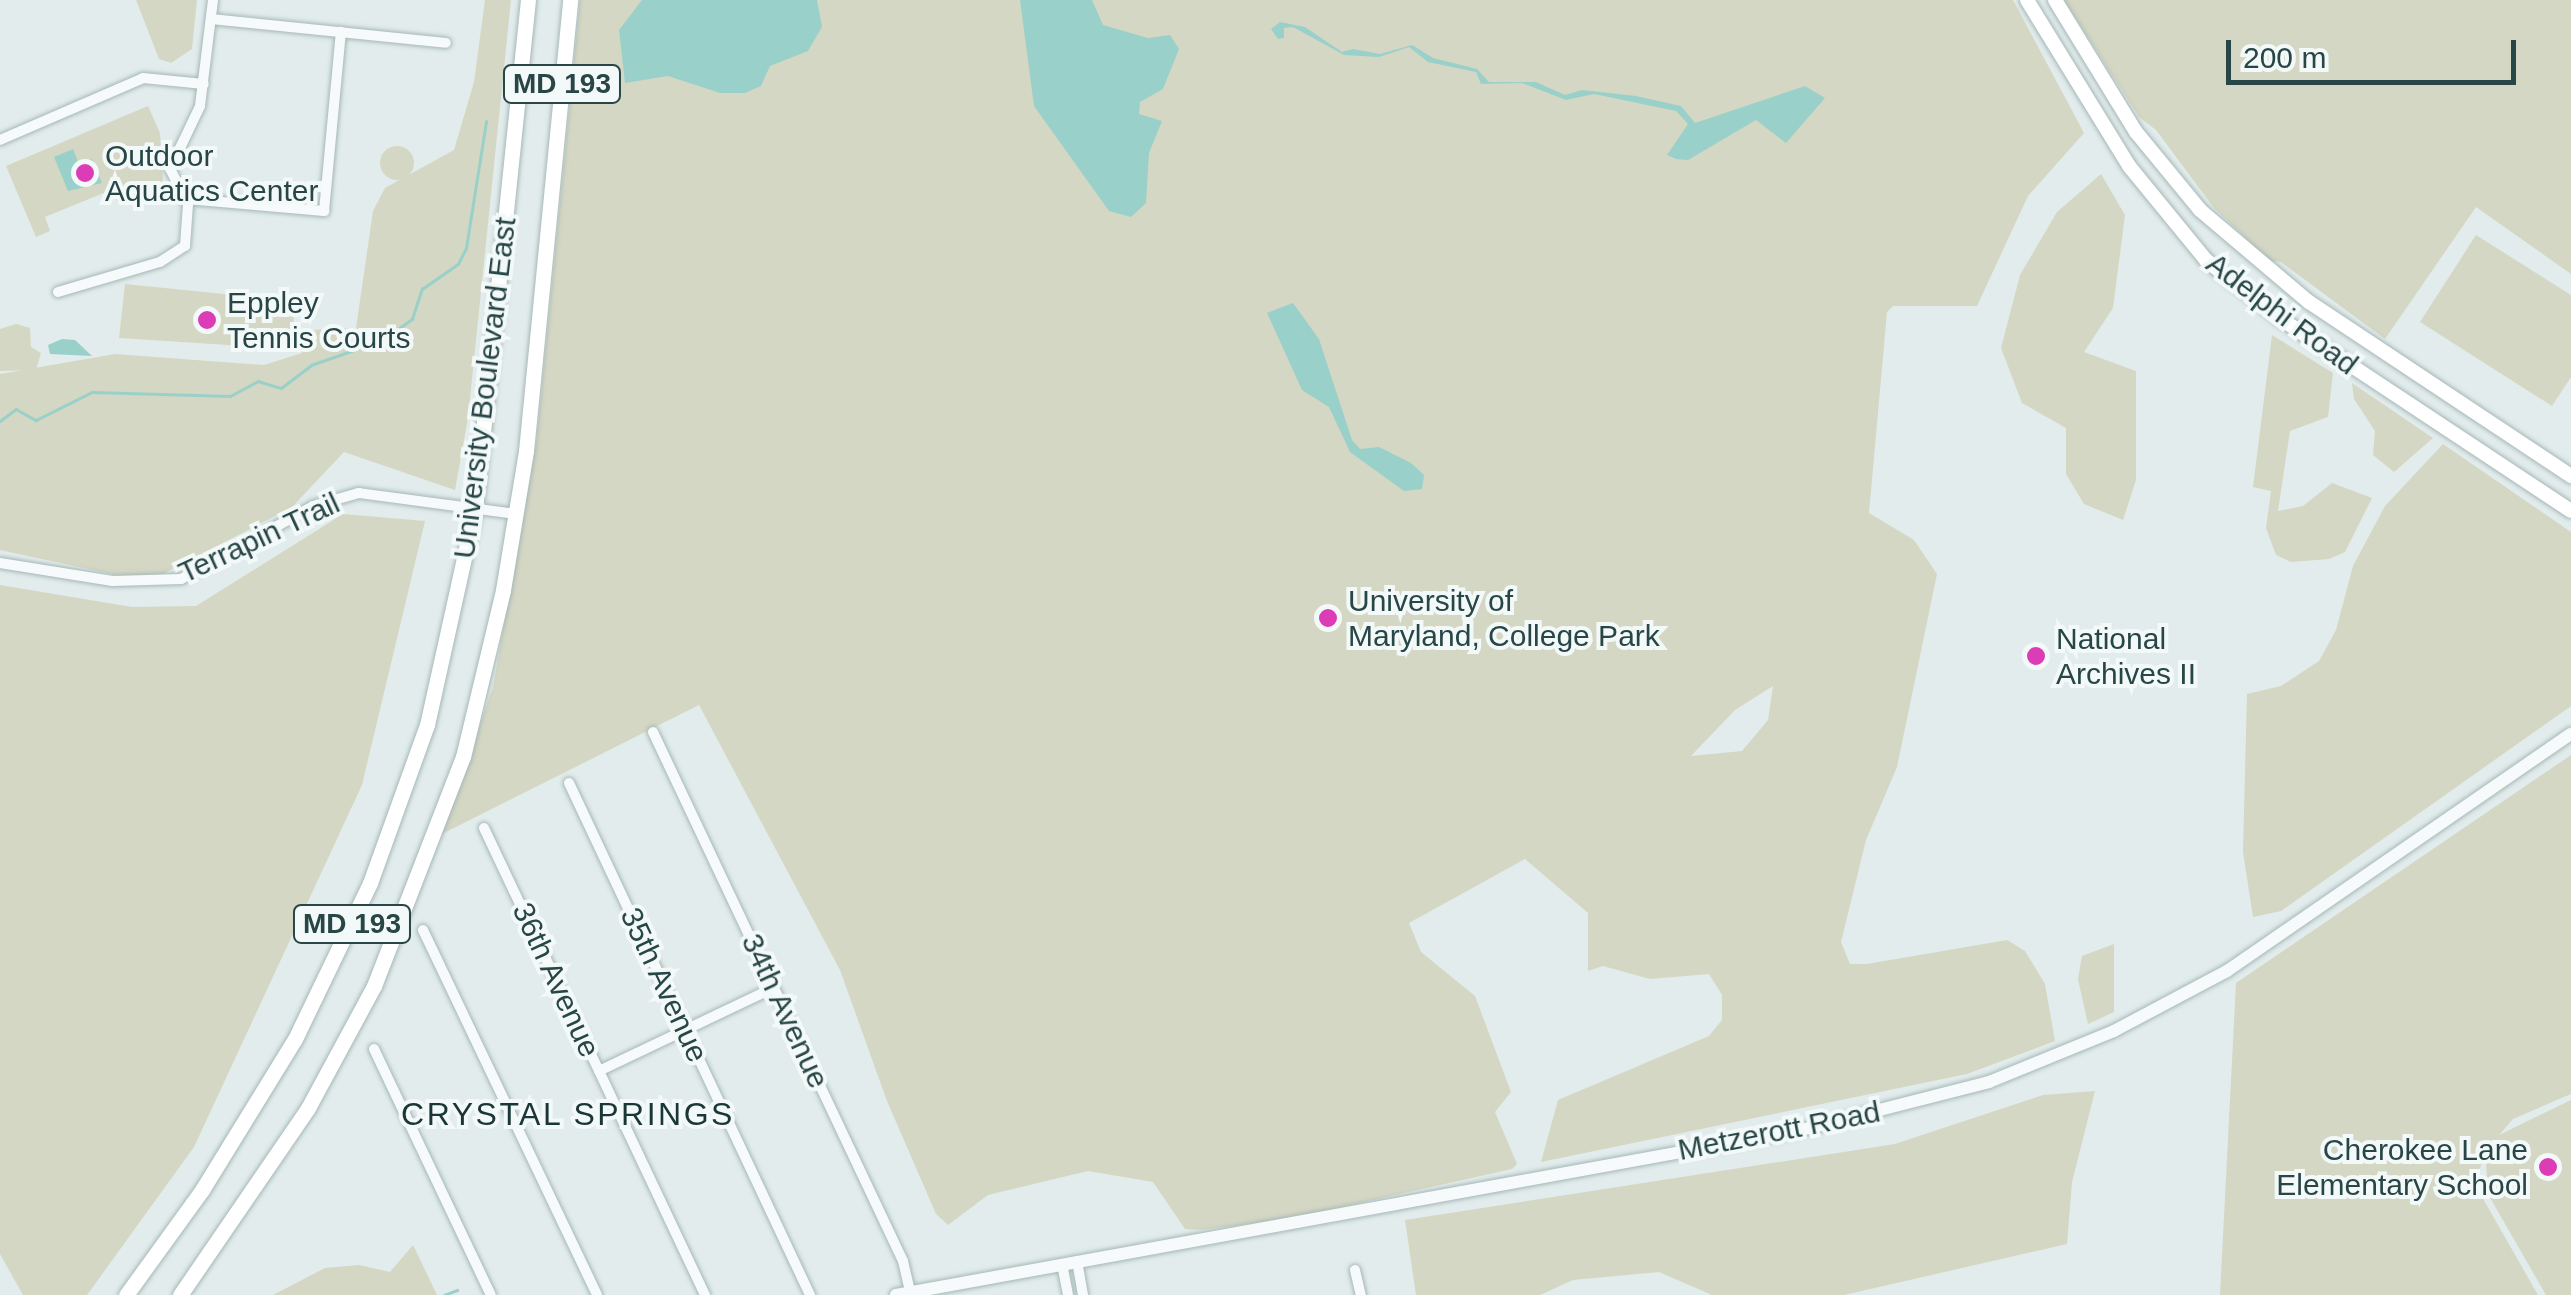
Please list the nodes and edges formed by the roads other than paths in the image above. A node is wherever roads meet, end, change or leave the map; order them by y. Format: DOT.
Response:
graph roads {
  1 [pos="213,0"];
  2 [pos="528,0"];
  3 [pos="570,0"];
  4 [pos="2027,0"];
  5 [pos="2054,0"];
  6 [pos="211,19"];
  7 [pos="340,32"];
  8 [pos="446,43"];
  9 [pos="204,84"];
  10 [pos="0,140"];
  11 [pos="186,199"];
  12 [pos="58,292"];
  13 [pos="2571,476"];
  14 [pos="475,508"];
  15 [pos="2571,511"];
  16 [pos="516,514"];
  17 [pos="0,562"];
  18 [pos="653,732"];
  19 [pos="2571,734"];
  20 [pos="569,783"];
  21 [pos="484,828"];
  22 [pos="423,930"];
  23 [pos="773,988"];
  24 [pos="685,1030"];
  25 [pos="374,1049"];
  26 [pos="599,1072"];
  27 [pos="1076,1261"];
  28 [pos="1062,1264"];
  29 [pos="1355,1270"];
  30 [pos="903,1294"];
  31 [pos="126,1295"];
  32 [pos="180,1295"];
  33 [pos="491,1295"];
  34 [pos="597,1295"];
  35 [pos="705,1295"];
  36 [pos="810,1295"];
  37 [pos="1068,1295"];
  38 [pos="1083,1295"];
  39 [pos="1361,1295"];
  1 -- 6 [label="street"];
  2 -- 14 [label="main road, University Boulevard East / MD 193"];
  3 -- 16 [label="main road, University Boulevard East / MD 193"];
  4 -- 15 [label="main road, Adelphi Road"];
  5 -- 13 [label="main road, Adelphi Road"];
  6 -- 7 [label="street"];
  6 -- 9 [label="street"];
  7 -- 8 [label="street"];
  7 -- 11 [label="street"];
  9 -- 10 [label="street"];
  9 -- 11 [label="street"];
  11 -- 12 [label="street"];
  14 -- 16 [label="street, Terrapin Trail"];
  14 -- 17 [label="street, Terrapin Trail"];
  14 -- 31 [label="main road, University Boulevard East / MD 193"];
  16 -- 32 [label="main road, University Boulevard East / MD 193"];
  18 -- 23 [label="street, 34th Avenue"];
  19 -- 27 [label="street, Metzerott Road"];
  20 -- 24 [label="street, 35th Avenue"];
  21 -- 26 [label="street, 36th Avenue"];
  22 -- 34 [label="street"];
  23 -- 24 [label="street"];
  23 -- 30 [label="street, 34th Avenue"];
  24 -- 26 [label="street"];
  24 -- 36 [label="street, 35th Avenue"];
  25 -- 33 [label="street"];
  26 -- 35 [label="street, 36th Avenue"];
  27 -- 28 [label="street, Metzerott Road"];
  27 -- 38 [label="street"];
  28 -- 30 [label="street, Metzerott Road"];
  28 -- 37 [label="street"];
  29 -- 39 [label="street"];
}
